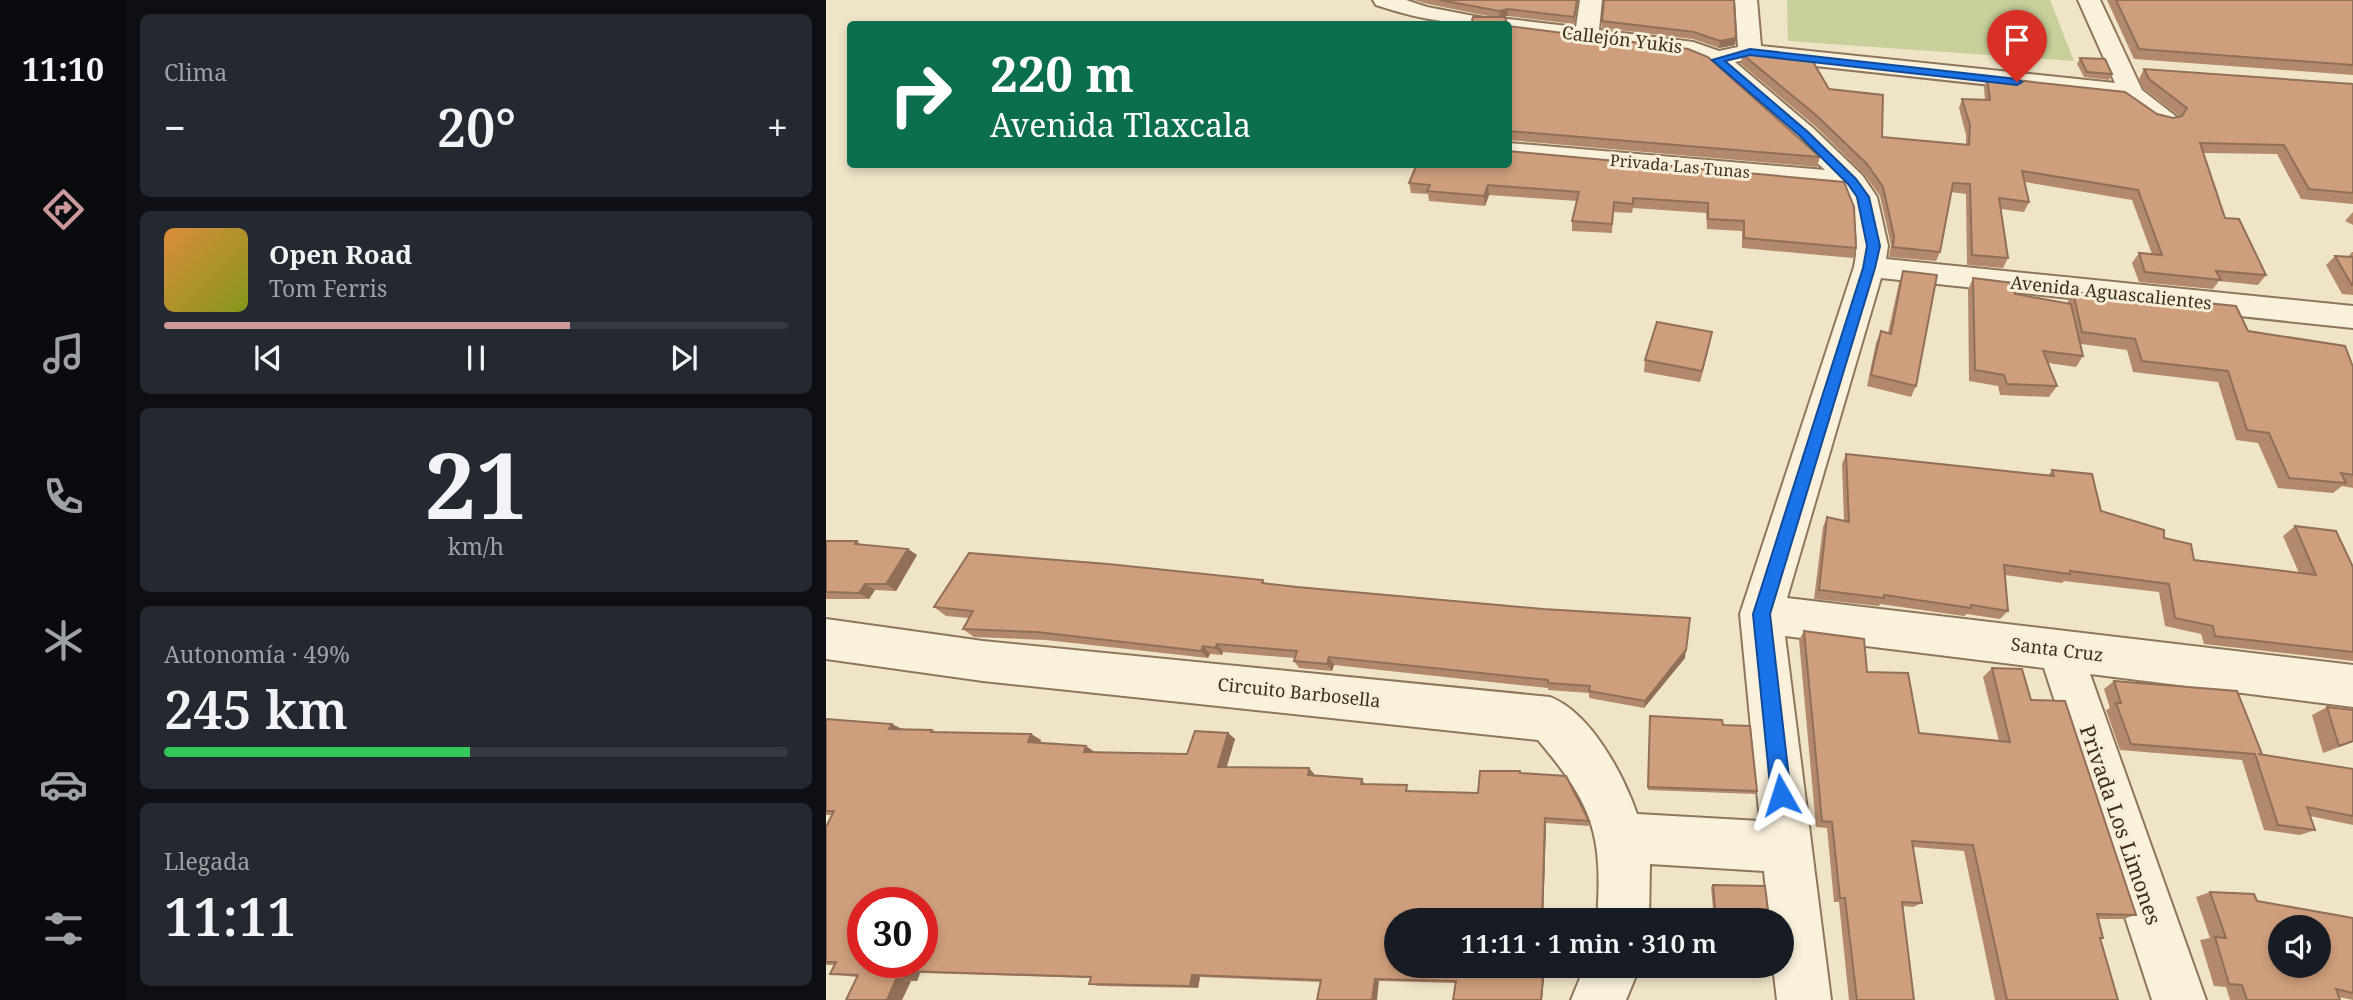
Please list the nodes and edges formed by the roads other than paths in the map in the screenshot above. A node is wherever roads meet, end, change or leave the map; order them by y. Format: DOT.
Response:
graph roads {
  1 [pos="1384,0"];
  2 [pos="1591,0"];
  3 [pos="1746,0"];
  4 [pos="2089,0"];
  5 [pos="1426,7"];
  6 [pos="1480,21"];
  7 [pos="1512,26"];
  8 [pos="1587,34"];
  9 [pos="1734,56"];
  10 [pos="2146,70"];
  11 [pos="2124,80"];
  12 [pos="2165,118"];
  13 [pos="1512,150"];
  14 [pos="1852,181"];
  15 [pos="1869,268"];
  16 [pos="2353,317"];
  17 [pos="1761,614"];
  18 [pos="826,639"];
  19 [pos="2060,650"];
  20 [pos="2353,686"];
  21 [pos="1622,838"];
  22 [pos="1787,847"];
  23 [pos="1625,908"];
  24 [pos="1795,973"];
  25 [pos="1607,978"];
  26 [pos="1598,1000"];
  27 [pos="2179,1000"];
  1 -- 5 [label="street"];
  2 -- 8 [label="street"];
  3 -- 9 [label="street"];
  4 -- 11 [label="street"];
  5 -- 6 [label="street"];
  7 -- 8 [label="street, Callejón Yukis"];
  8 -- 9 [label="street, Callejón Yukis"];
  9 -- 11 [label="street"];
  9 -- 14 [label="street, Callejón Yukis"];
  10 -- 11 [label="street"];
  11 -- 12 [label="street"];
  13 -- 14 [label="street, Privada Las Tunas"];
  14 -- 15 [label="street, Callejón Yukis"];
  15 -- 16 [label="street, Avenida Aguascalientes"];
  15 -- 17 [label="street, Callejón Yukis"];
  17 -- 19 [label="street, Santa Cruz"];
  17 -- 22 [label="street, Callejón Yukis"];
  18 -- 21 [label="street, Circuito Barbosella"];
  19 -- 20 [label="street, Santa Cruz"];
  19 -- 27 [label="street, Privada Los Limones"];
  21 -- 22 [label="street"];
  21 -- 23 [label="street, Circuito Barbosella"];
  22 -- 24 [label="street, Callejón Yukis"];
  25 -- 26 [label="street"];
}
